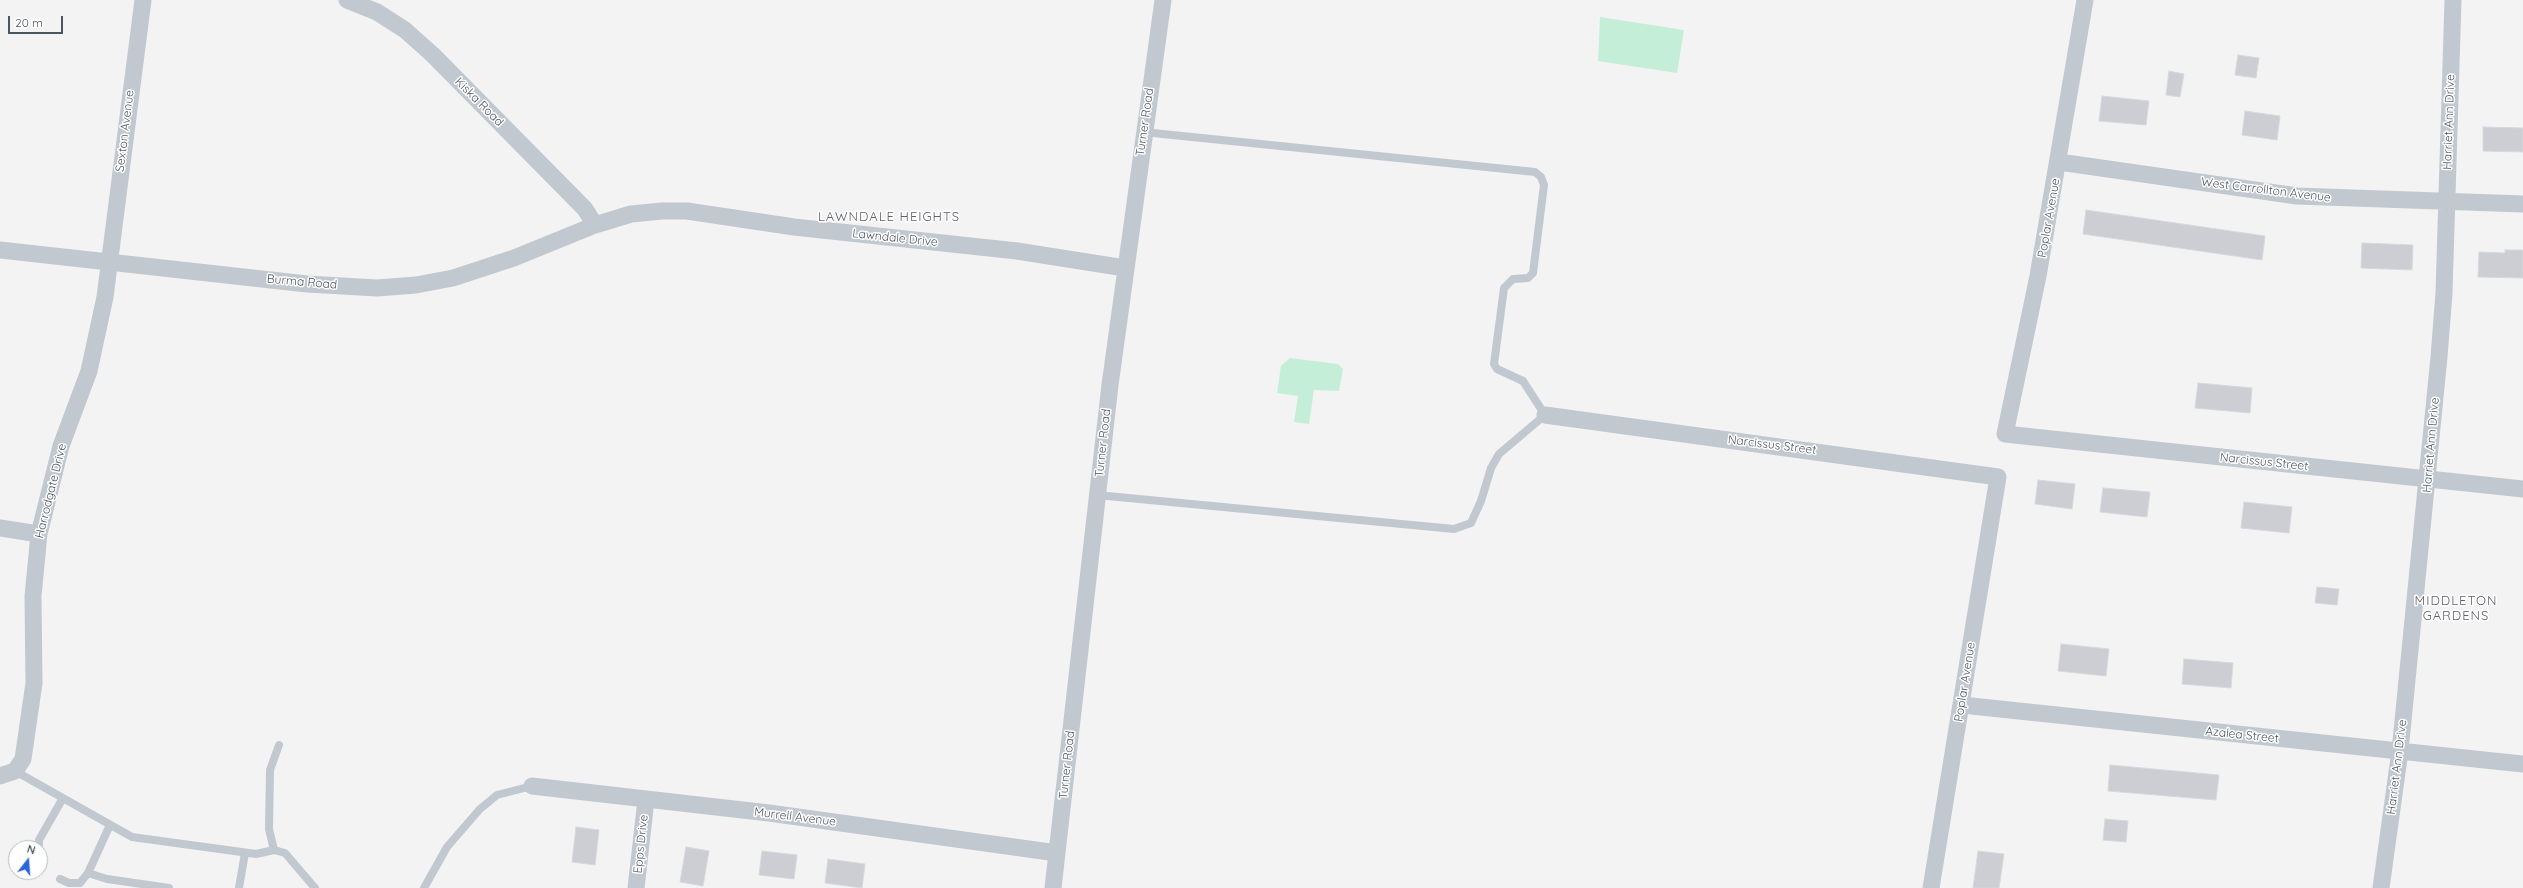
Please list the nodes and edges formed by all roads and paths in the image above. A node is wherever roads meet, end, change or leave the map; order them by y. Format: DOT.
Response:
graph roads {
  1 [pos="143,0"];
  2 [pos="347,0"];
  3 [pos="1163,0"];
  4 [pos="2085,0"];
  5 [pos="2453,0"];
  6 [pos="1143,132"];
  7 [pos="2059,162"];
  8 [pos="2447,201"];
  9 [pos="2523,204"];
  10 [pos="595,225"];
  11 [pos="0,250"];
  12 [pos="110,262"];
  13 [pos="1125,268"];
  14 [pos="1545,416"];
  15 [pos="2006,434"];
  16 [pos="1998,476"];
  17 [pos="2428,478"];
  18 [pos="2523,489"];
  19 [pos="1097,495"];
  20 [pos="0,528"];
  21 [pos="39,534"];
  22 [pos="1962,705"];
  23 [pos="278,745"];
  24 [pos="2400,752"];
  25 [pos="2523,764"];
  26 [pos="7,773"];
  27 [pos="532,786"];
  28 [pos="63,798"];
  29 [pos="646,800"];
  30 [pos="110,825"];
  31 [pos="39,840"];
  32 [pos="274,850"];
  33 [pos="244,853"];
  34 [pos="1057,853"];
  35 [pos="88,873"];
  36 [pos="60,879"];
  37 [pos="169,888"];
  38 [pos="239,888"];
  39 [pos="315,888"];
  40 [pos="424,888"];
  41 [pos="636,888"];
  42 [pos="1053,888"];
  43 [pos="1931,888"];
  44 [pos="2381,888"];
  1 -- 12 [label="street, Sexton Avenue"];
  2 -- 10 [label="street, Kiska Road"];
  3 -- 6 [label="street, Turner Road"];
  4 -- 7 [label="street, Poplar Avenue"];
  5 -- 8 [label="street, Harriet Ann Drive"];
  6 -- 13 [label="street, Turner Road"];
  6 -- 14 [label="lane"];
  7 -- 8 [label="street, West Carrollton Avenue"];
  7 -- 15 [label="street, Poplar Avenue"];
  8 -- 9 [label="street, West Carrollton Avenue"];
  8 -- 17 [label="street, Harriet Ann Drive"];
  10 -- 12 [label="street, Burma Road"];
  10 -- 13 [label="street, Lawndale Drive"];
  11 -- 12 [label="street, Burma Road"];
  12 -- 21 [label="street, Harrodgate Drive"];
  13 -- 19 [label="street, Turner Road"];
  14 -- 16 [label="street, Narcissus Street"];
  14 -- 19 [label="lane"];
  15 -- 17 [label="street, Narcissus Street"];
  16 -- 22 [label="street, Poplar Avenue"];
  17 -- 18 [label="street, Narcissus Street"];
  17 -- 24 [label="street, Harriet Ann Drive"];
  19 -- 34 [label="street, Turner Road"];
  20 -- 21 [label="street"];
  21 -- 26 [label="street, Harrodgate Drive"];
  22 -- 24 [label="street, Azalea Street"];
  22 -- 43 [label="street, Poplar Avenue"];
  23 -- 32 [label="lane"];
  24 -- 25 [label="street, Azalea Street"];
  24 -- 44 [label="street, Harriet Ann Drive"];
  26 -- 28 [label="lane"];
  27 -- 29 [label="street, Murrell Avenue"];
  27 -- 40 [label="lane"];
  28 -- 30 [label="lane"];
  28 -- 31 [label="lane"];
  29 -- 34 [label="street, Murrell Avenue"];
  29 -- 41 [label="street, Epps Drive"];
  30 -- 33 [label="lane"];
  30 -- 35 [label="lane"];
  32 -- 33 [label="lane"];
  32 -- 39 [label="lane"];
  33 -- 38 [label="lane"];
  34 -- 42 [label="street, Turner Road"];
  35 -- 36 [label="lane"];
  35 -- 37 [label="lane"];
}
